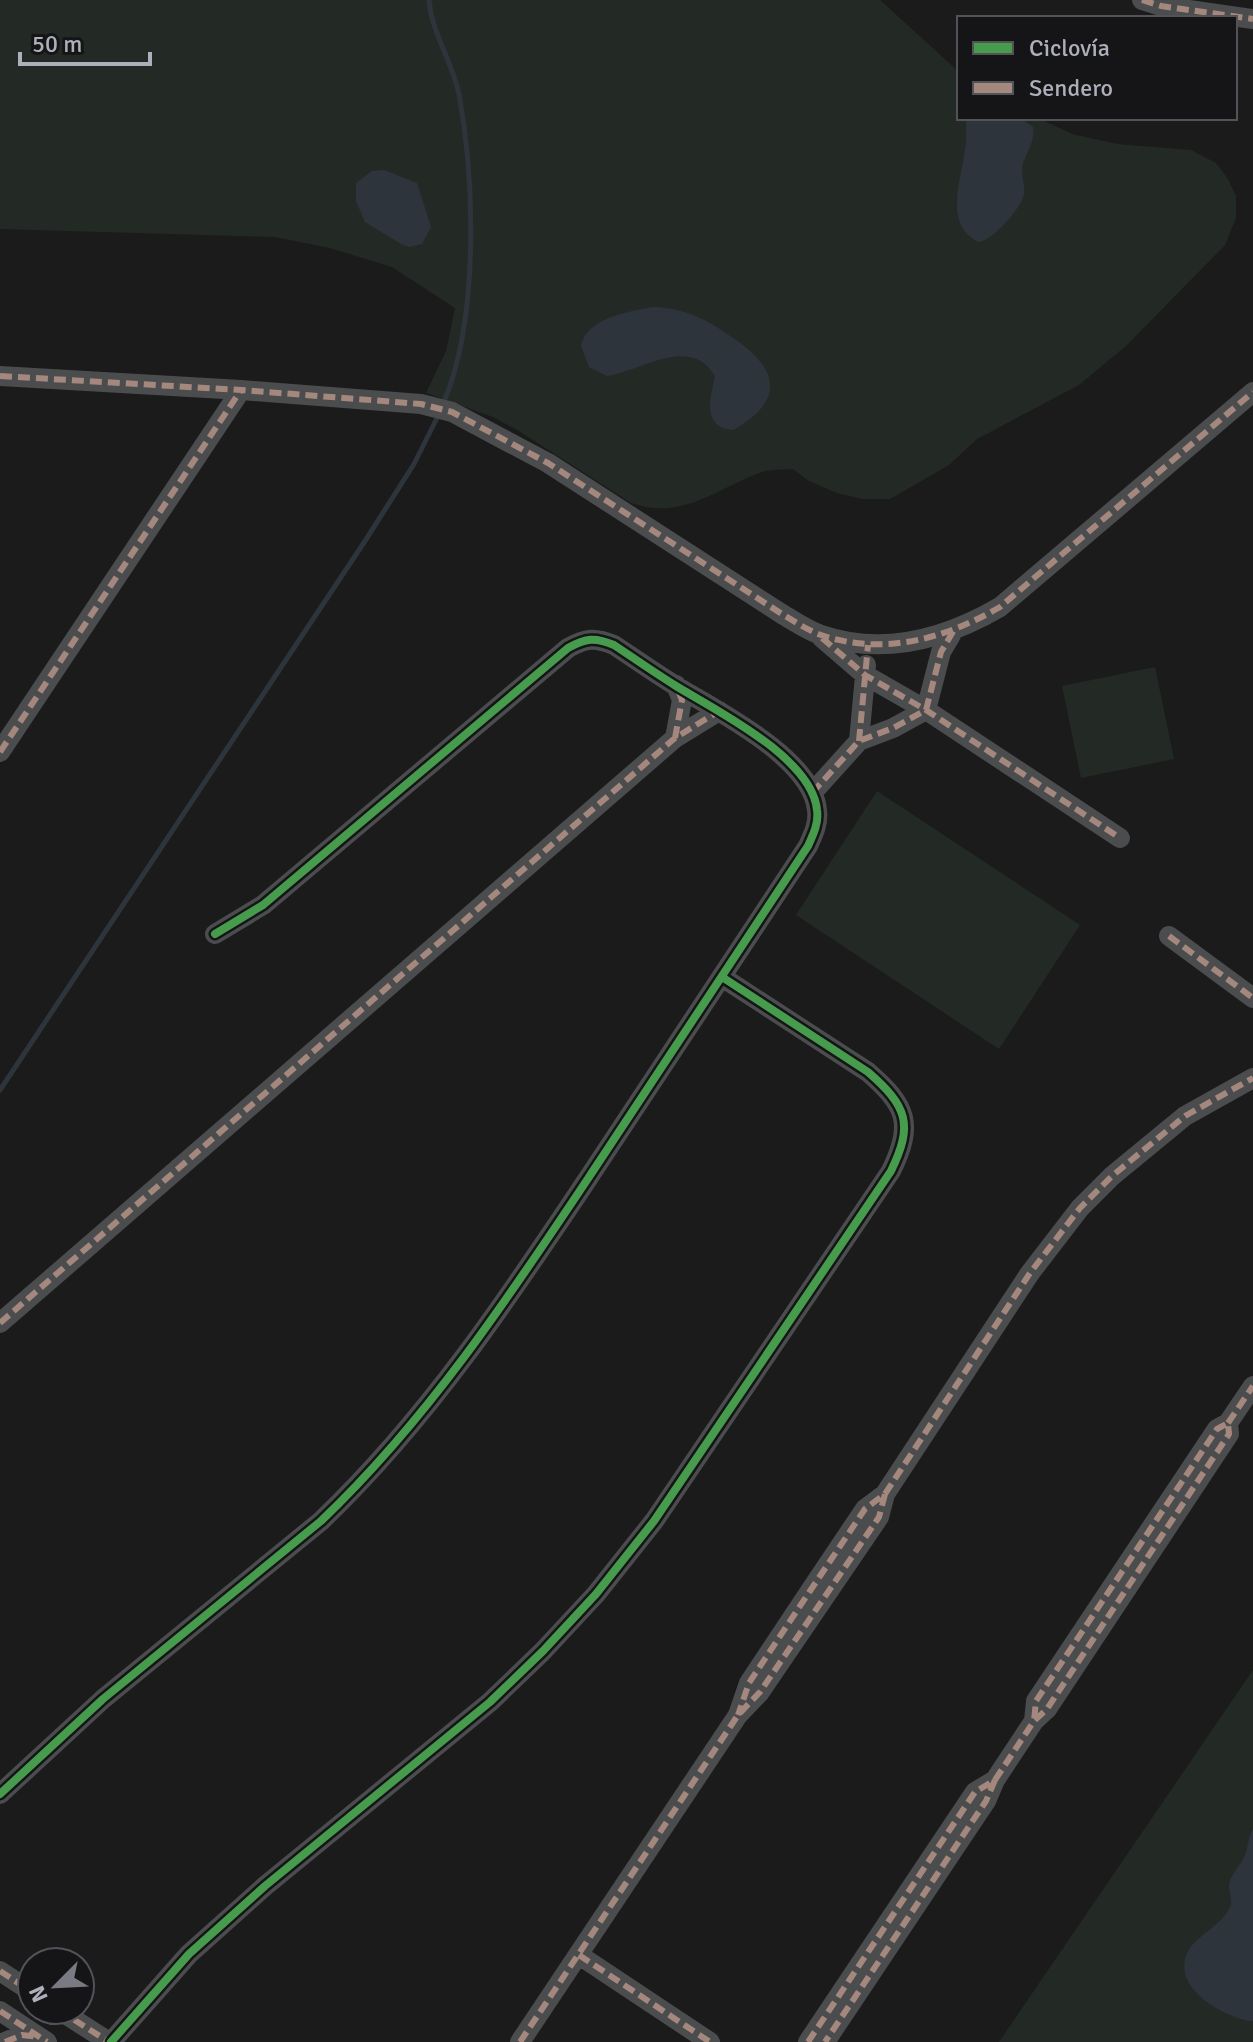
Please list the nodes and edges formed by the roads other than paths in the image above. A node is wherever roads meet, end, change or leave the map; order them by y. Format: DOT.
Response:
graph roads {
  1 [pos="1142,0"];
  2 [pos="1214,6"];
  3 [pos="1253,19"];
  4 [pos="0,376"];
  5 [pos="241,390"];
  6 [pos="1253,392"];
  7 [pos="954,630"];
  8 [pos="817,634"];
  9 [pos="868,645"];
  10 [pos="865,675"];
  11 [pos="676,685"];
  12 [pos="926,710"];
  13 [pos="719,711"];
  14 [pos="675,738"];
  15 [pos="859,741"];
  16 [pos="0,752"];
  17 [pos="812,793"];
  18 [pos="1120,838"];
  19 [pos="215,934"];
  20 [pos="1169,936"];
  21 [pos="722,977"];
  22 [pos="1253,998"];
  23 [pos="1253,1078"];
  24 [pos="0,1323"];
  25 [pos="1253,1386"];
  26 [pos="0,1794"];
  27 [pos="894,1927"];
  28 [pos="579,1955"];
  29 [pos="0,2011"];
  30 [pos="84,2026"];
  31 [pos="43,2039"];
  32 [pos="5,2042"];
  33 [pos="110,2042"];
  34 [pos="520,2042"];
  35 [pos="710,2042"];
  36 [pos="808,2042"];
  37 [pos="825,2042"];
  1 -- 2 [label="street"];
  2 -- 3 [label="street"];
  4 -- 5 [label="street"];
  5 -- 8 [label="street"];
  5 -- 16 [label="street"];
  6 -- 7 [label="street"];
  7 -- 9 [label="street"];
  7 -- 12 [label="street"];
  8 -- 9 [label="street"];
  8 -- 10 [label="street"];
  9 -- 10 [label="street"];
  10 -- 12 [label="street"];
  10 -- 15 [label="street"];
  11 -- 13 [label="street"];
  11 -- 14 [label="street"];
  11 -- 19 [label="street"];
  12 -- 15 [label="street"];
  12 -- 18 [label="street"];
  13 -- 14 [label="street"];
  13 -- 17 [label="street"];
  14 -- 24 [label="street"];
  15 -- 17 [label="street"];
  17 -- 21 [label="street"];
  20 -- 22 [label="street"];
  21 -- 26 [label="street"];
  21 -- 33 [label="street"];
  23 -- 28 [label="street"];
  25 -- 27 [label="street"];
  27 -- 36 [label="street"];
  27 -- 37 [label="street"];
  28 -- 34 [label="street"];
  28 -- 35 [label="street"];
  29 -- 31 [label="street"];
  30 -- 33 [label="street"];
  31 -- 32 [label="street"];
}
